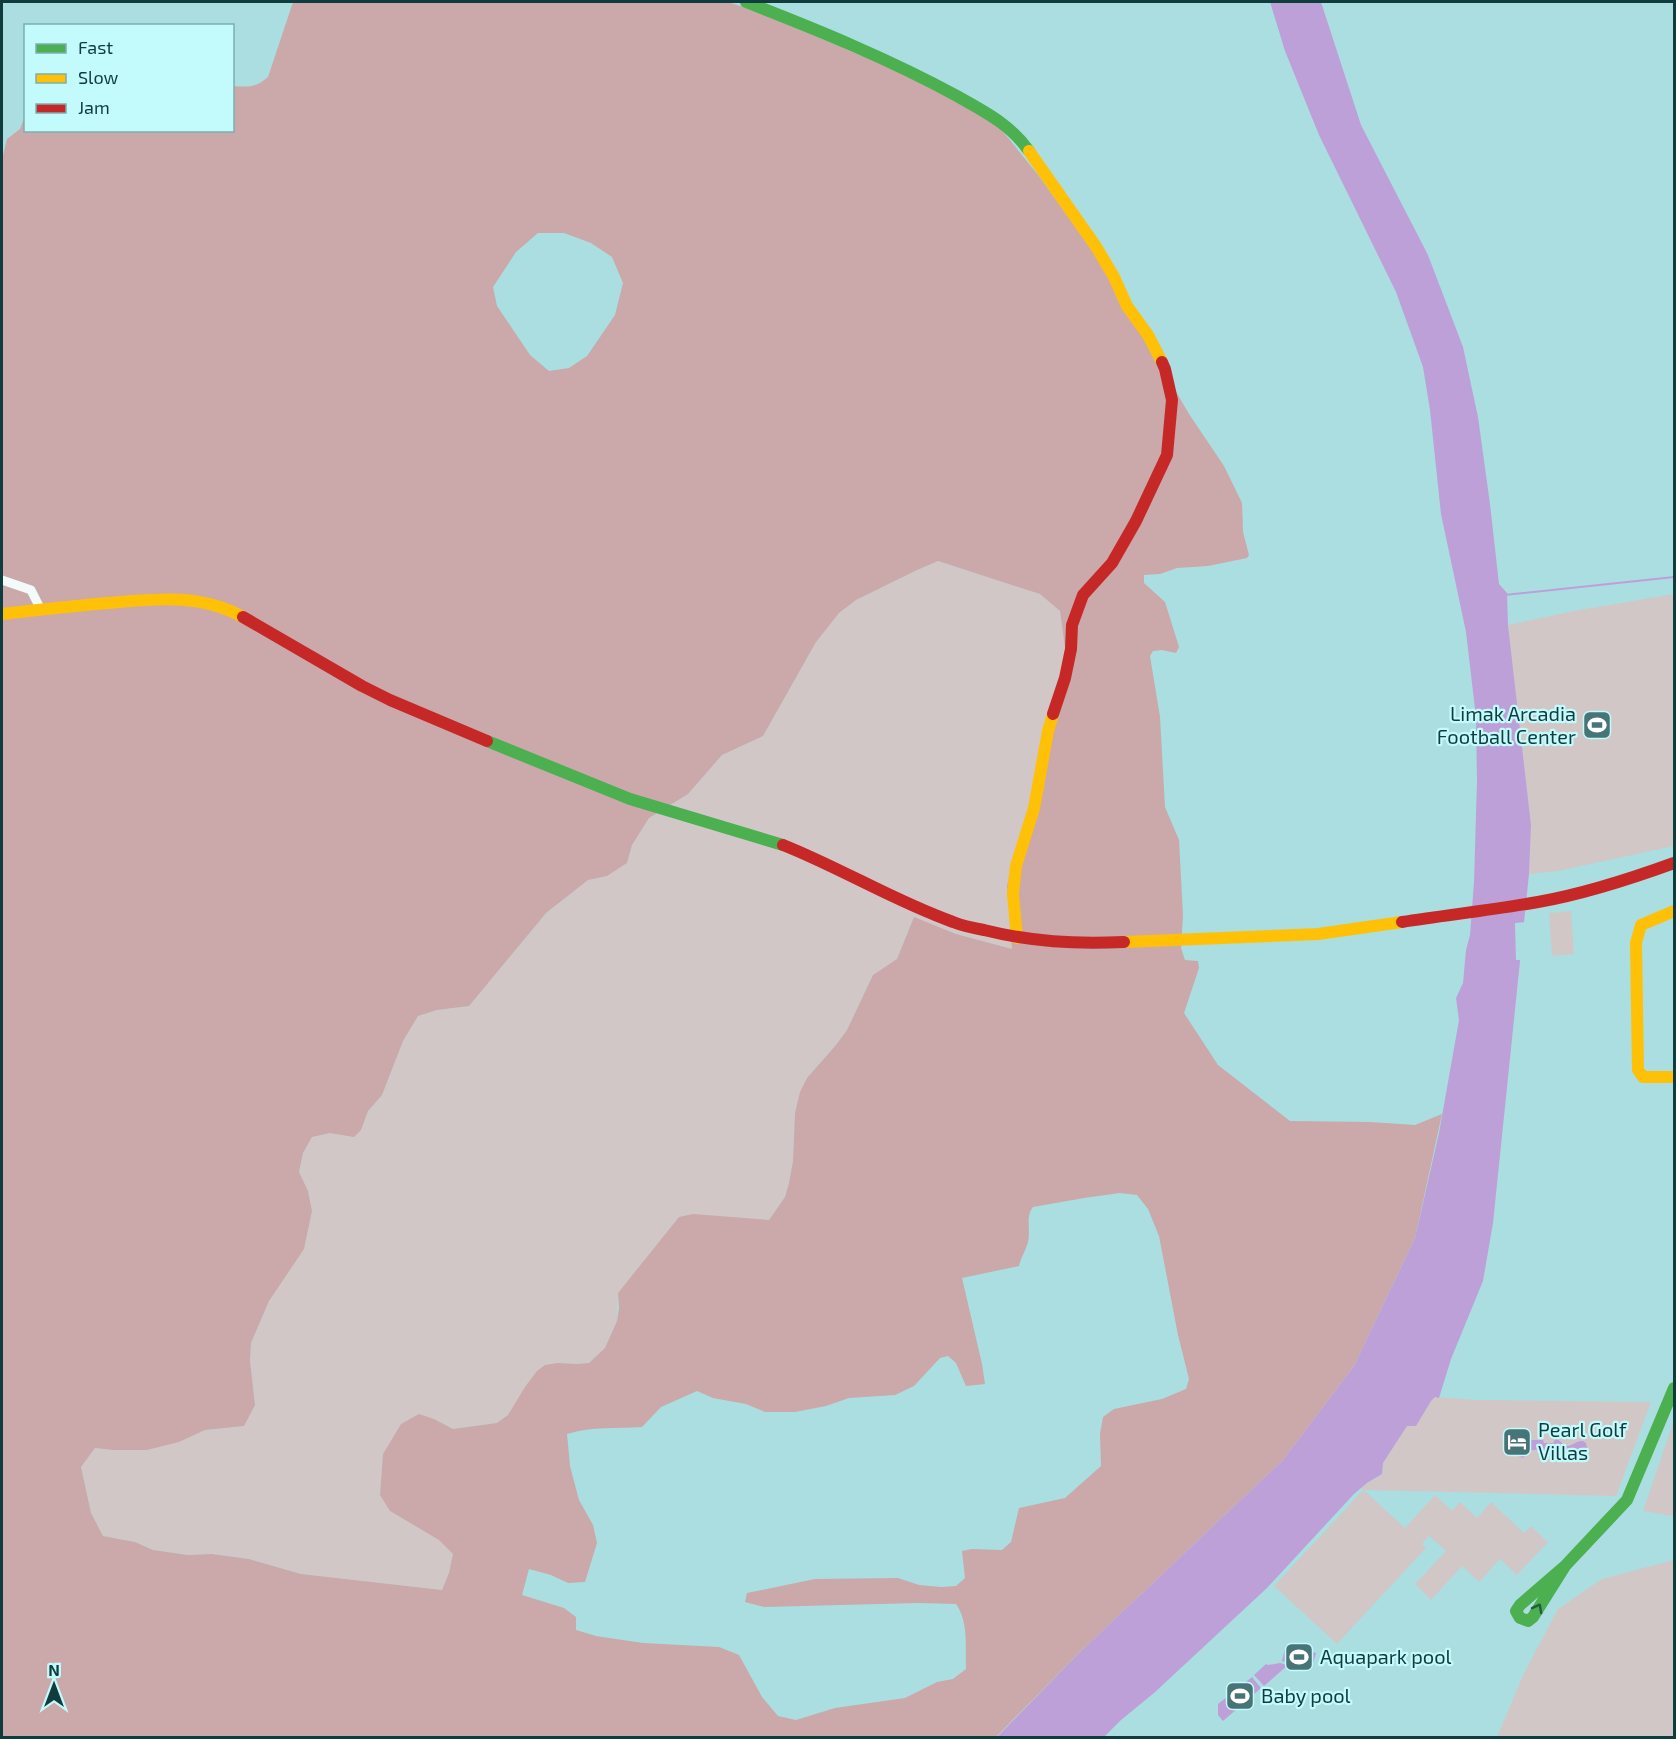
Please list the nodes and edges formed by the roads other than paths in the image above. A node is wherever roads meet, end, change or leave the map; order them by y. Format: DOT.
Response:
graph roads {
  1 [pos="746,2"];
  2 [pos="2,580"];
  3 [pos="40,609"];
  4 [pos="2,614"];
  5 [pos="1674,863"];
  6 [pos="1674,911"];
  7 [pos="1017,938"];
  8 [pos="1674,1077"];
  9 [pos="1674,1388"];
  10 [pos="1565,1566"];
  1 -- 7 [label="street"];
  2 -- 3 [label="street"];
  3 -- 4 [label="street"];
  3 -- 7 [label="street"];
  5 -- 7 [label="street"];
  6 -- 8 [label="street"];
  9 -- 10 [label="street"];
}
